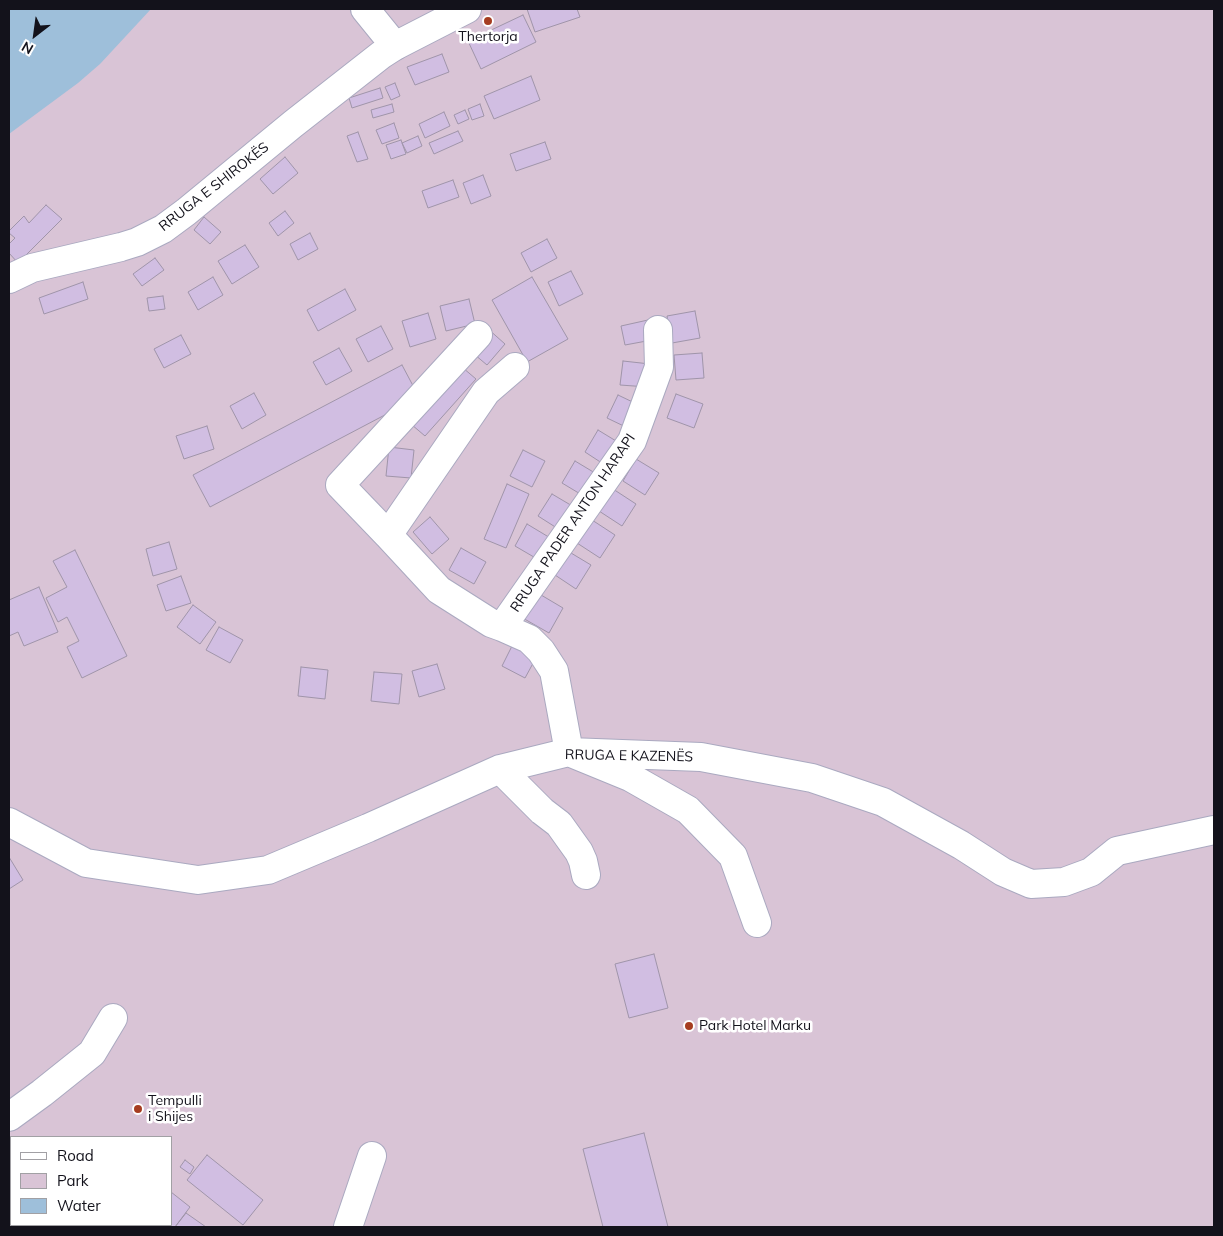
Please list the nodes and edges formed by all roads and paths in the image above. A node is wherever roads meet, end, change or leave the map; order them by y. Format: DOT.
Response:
graph roads {
  1 [pos="365,9"];
  2 [pos="467,9"];
  3 [pos="395,46"];
  4 [pos="9,279"];
  5 [pos="658,330"];
  6 [pos="478,335"];
  7 [pos="515,368"];
  8 [pos="388,536"];
  9 [pos="502,627"];
  10 [pos="569,752"];
  11 [pos="500,769"];
  12 [pos="9,822"];
  13 [pos="1214,830"];
  14 [pos="586,875"];
  15 [pos="757,923"];
  16 [pos="113,1018"];
  17 [pos="9,1117"];
  18 [pos="372,1156"];
  19 [pos="348,1227"];
  1 -- 3 [label="street"];
  2 -- 3 [label="street, RRUGA E SHIROKËS"];
  3 -- 4 [label="street, RRUGA E SHIROKËS"];
  5 -- 9 [label="street, RRUGA PADER ANTON HARAPI"];
  6 -- 8 [label="street, RRUGA PADER ANTON HARAPI"];
  7 -- 8 [label="street"];
  8 -- 9 [label="street, RRUGA PADER ANTON HARAPI"];
  9 -- 10 [label="street, RRUGA PADER ANTON HARAPI"];
  10 -- 11 [label="street, RRUGA E KAZENËS"];
  10 -- 13 [label="street, RRUGA E KAZENËS"];
  10 -- 15 [label="street"];
  11 -- 12 [label="street, RRUGA E KAZENËS"];
  11 -- 14 [label="street"];
  16 -- 17 [label="street"];
  18 -- 19 [label="street"];
}
